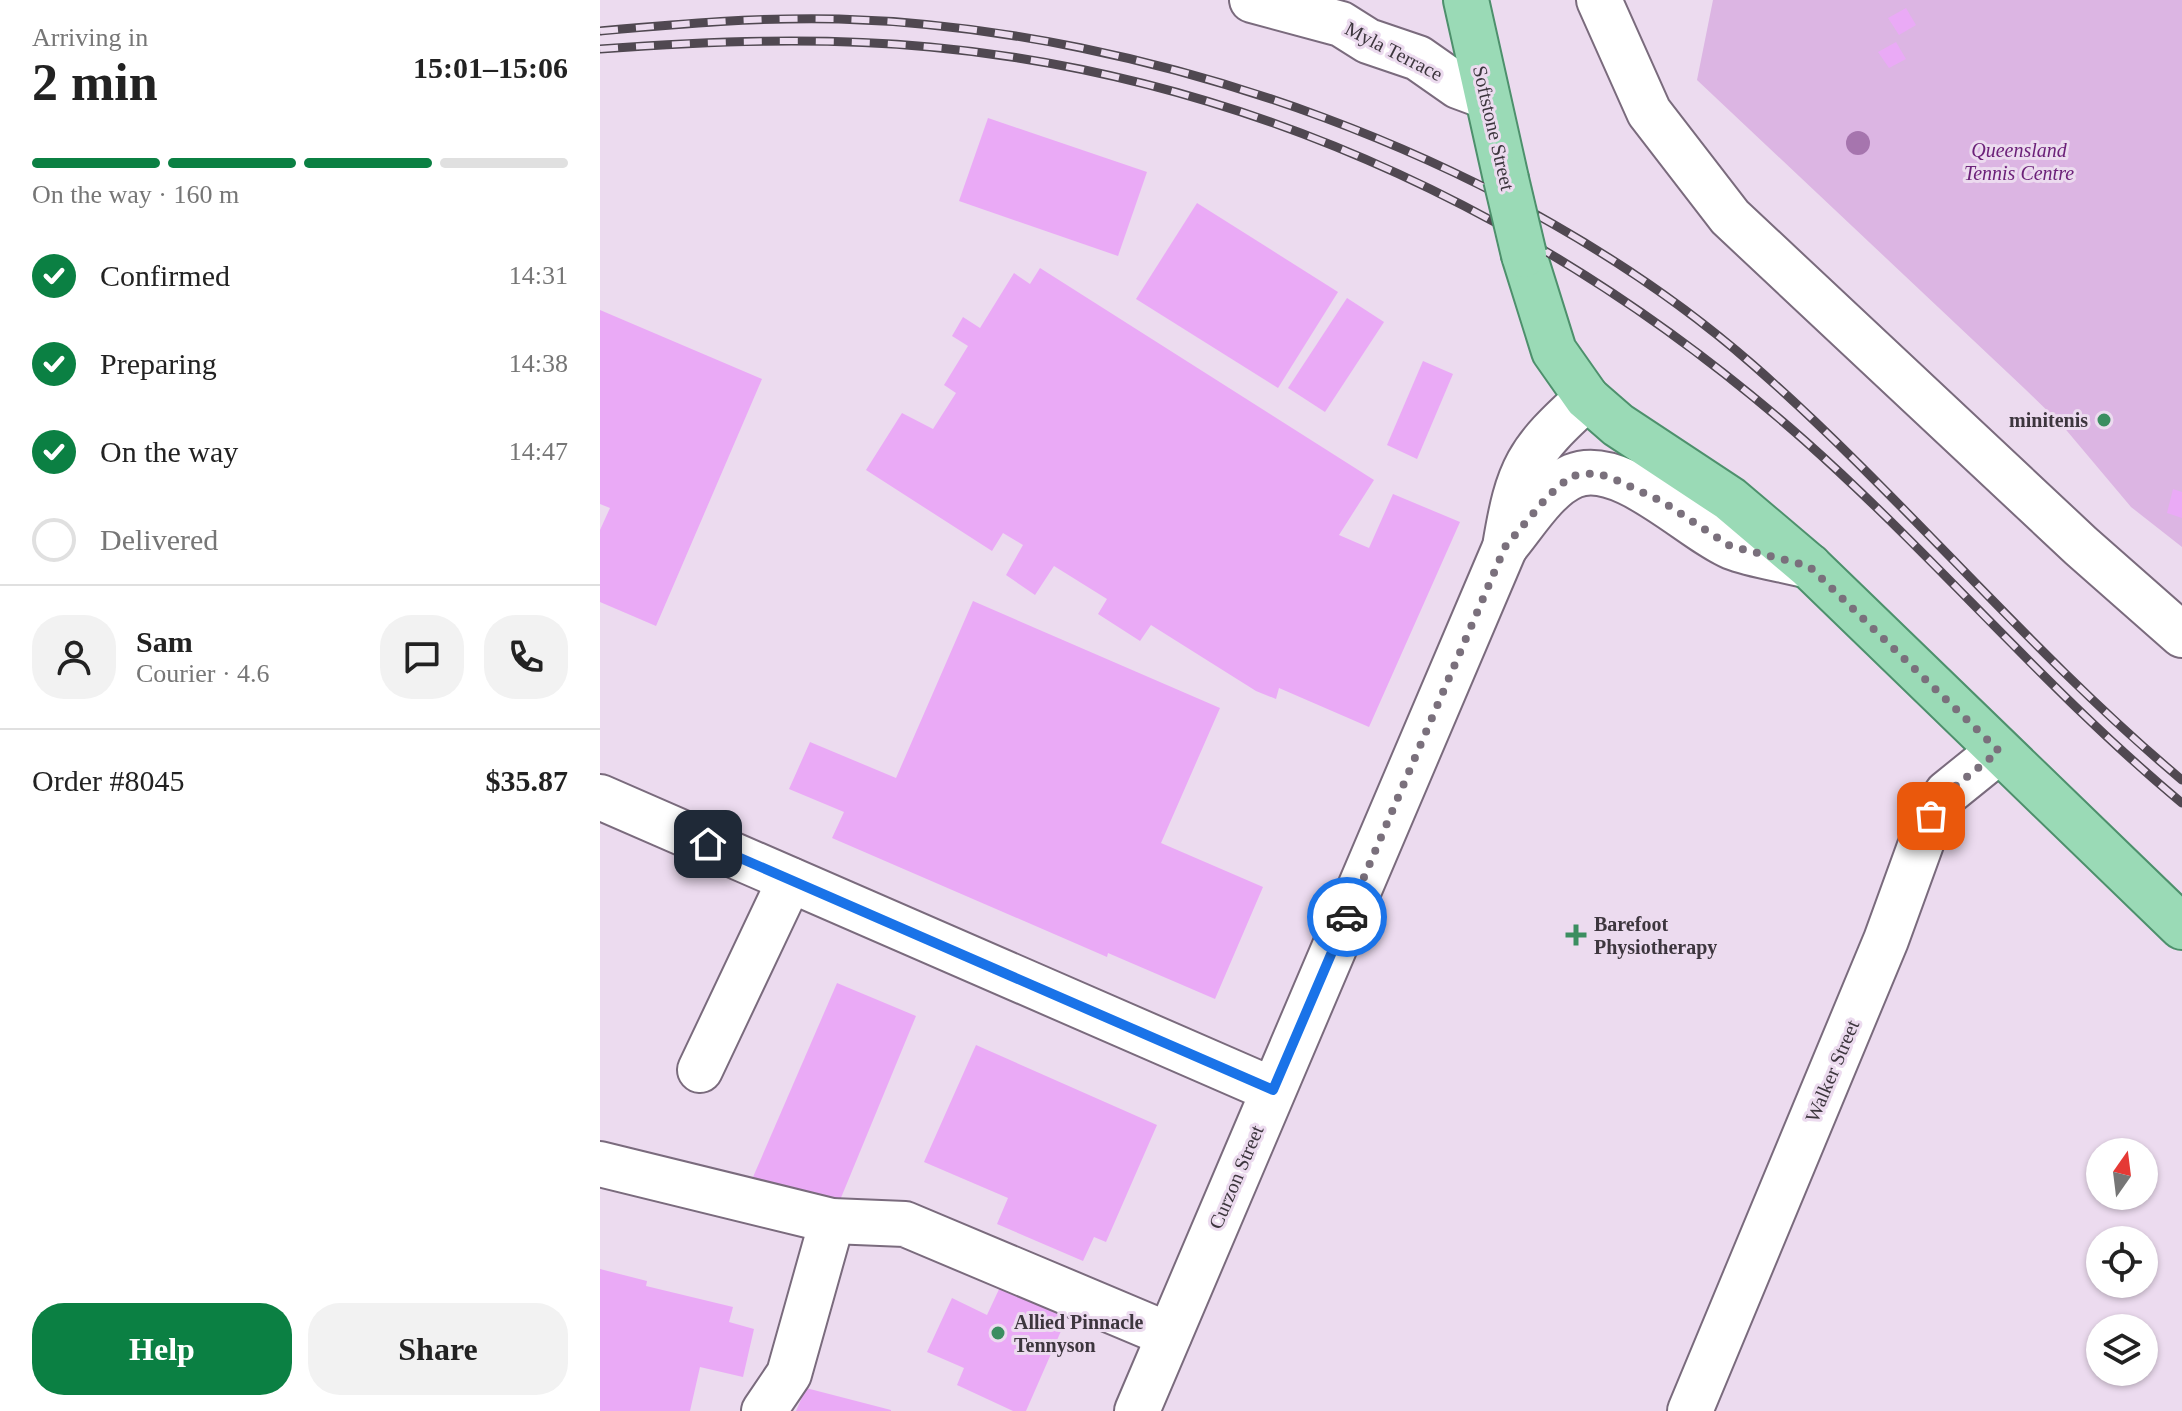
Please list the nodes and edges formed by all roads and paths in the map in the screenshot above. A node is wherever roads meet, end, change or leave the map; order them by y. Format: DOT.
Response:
graph roads {
  1 [pos="1252,0"];
  2 [pos="1466,0"];
  3 [pos="1599,0"];
  4 [pos="1485,96"];
  5 [pos="1587,398"];
  6 [pos="1505,547"];
  7 [pos="1809,566"];
  8 [pos="2182,635"];
  9 [pos="1999,751"];
  10 [pos="600,797"];
  11 [pos="790,880"];
  12 [pos="2182,927"];
  13 [pos="700,1070"];
  14 [pos="1273,1090"];
  15 [pos="600,1164"];
  16 [pos="832,1221"];
  17 [pos="1169,1335"];
  18 [pos="764,1411"];
  19 [pos="1137,1411"];
  20 [pos="1690,1411"];
  1 -- 4 [label="street, Myla Terrace"];
  2 -- 4 [label="main road, Softstone Street"];
  3 -- 8 [label="street"];
  4 -- 5 [label="main road, Softstone Street, bridge"];
  5 -- 6 [label="street, Curzon Street"];
  5 -- 7 [label="main road, Softstone Street"];
  6 -- 7 [label="street, Curzon Street"];
  6 -- 14 [label="street, Curzon Street"];
  7 -- 9 [label="main road, Softstone Street"];
  9 -- 12 [label="main road, Softstone Street"];
  9 -- 20 [label="street, Walker Street"];
  10 -- 11 [label="street"];
  11 -- 13 [label="street"];
  11 -- 14 [label="street"];
  14 -- 17 [label="street, Curzon Street"];
  15 -- 16 [label="street"];
  16 -- 17 [label="street"];
  16 -- 18 [label="street"];
  17 -- 19 [label="street, Curzon Street"];
}
